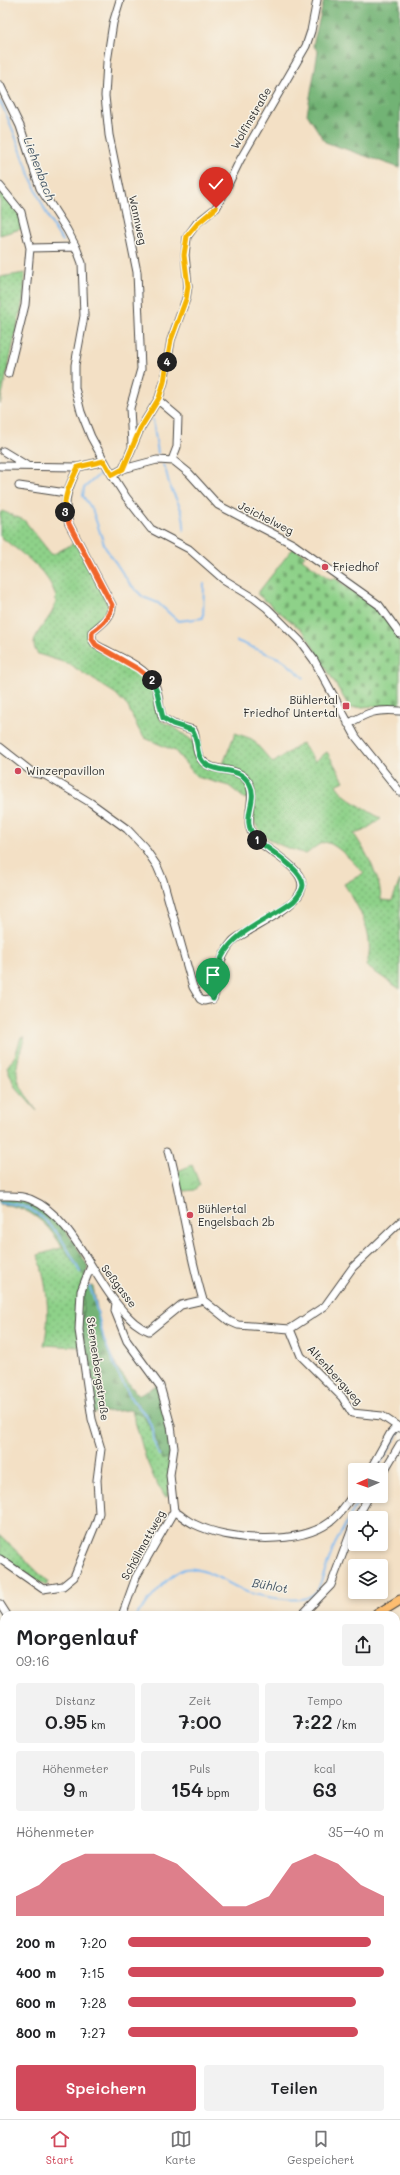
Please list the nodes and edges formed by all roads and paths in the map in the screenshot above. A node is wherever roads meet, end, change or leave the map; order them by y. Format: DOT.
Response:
graph roads {
  1 [pos="120,0"];
  2 [pos="317,0"];
  3 [pos="0,85"];
  4 [pos="0,186"];
  5 [pos="76,247"];
  6 [pos="30,248"];
  7 [pos="8,374"];
  8 [pos="158,400"];
  9 [pos="132,445"];
  10 [pos="3,450"];
  11 [pos="172,460"];
  12 [pos="104,461"];
  13 [pos="26,465"];
  14 [pos="0,466"];
  15 [pos="78,467"];
  16 [pos="123,469"];
  17 [pos="112,475"];
  18 [pos="19,486"];
  19 [pos="66,493"];
  20 [pos="400,634"];
  21 [pos="400,711"];
  22 [pos="348,724"];
  23 [pos="0,747"];
  24 [pos="400,792"];
  25 [pos="169,1150"];
  26 [pos="0,1196"];
  27 [pos="400,1222"];
  28 [pos="91,1266"];
  29 [pos="204,1300"];
  30 [pos="116,1303"];
  31 [pos="290,1329"];
  32 [pos="398,1427"];
  33 [pos="400,1444"];
  34 [pos="374,1463"];
  35 [pos="388,1464"];
  36 [pos="348,1502"];
  37 [pos="174,1510"];
  38 [pos="348,1540"];
  39 [pos="0,1559"];
  40 [pos="400,1600"];
  41 [pos="124,1611"];
  42 [pos="306,1611"];
  43 [pos="382,1611"];
  1 -- 9 [label="street, Wannweg"];
  2 -- 8 [label="street, Wolfinstraße"];
  3 -- 5 [label="street"];
  4 -- 6 [label="street"];
  5 -- 6 [label="street"];
  5 -- 12 [label="street"];
  6 -- 7 [label="street"];
  8 -- 9 [label="street, Wolfinstraße"];
  8 -- 11 [label="street"];
  9 -- 16 [label="street, Wolfinstraße"];
  10 -- 13 [label="street"];
  11 -- 16 [label="street"];
  11 -- 20 [label="street, Jeichelweg"];
  12 -- 15 [label="street"];
  12 -- 17 [label="street"];
  13 -- 14 [label="street"];
  13 -- 15 [label="street"];
  15 -- 19 [label="street"];
  16 -- 17 [label="street"];
  17 -- 22 [label="street"];
  18 -- 19 [label="street"];
  19 -- 23 [label="street"];
  21 -- 22 [label="street"];
  22 -- 24 [label="street"];
  25 -- 29 [label="street"];
  26 -- 28 [label="street, Seßgasse"];
  27 -- 31 [label="street"];
  28 -- 30 [label="street, Seßgasse"];
  28 -- 39 [label="street, Sternenbergstraße"];
  29 -- 30 [label="street, Seßgasse"];
  29 -- 31 [label="street"];
  30 -- 37 [label="street, Schöllmattweg"];
  31 -- 32 [label="street, Altenbergweg"];
  32 -- 34 [label="street"];
  33 -- 35 [label="street"];
  36 -- 37 [label="street, Schöllmattweg"];
  37 -- 41 [label="street, Schöllmattweg"];
  38 -- 42 [label="street"];
  40 -- 43 [label="main road"];
}
